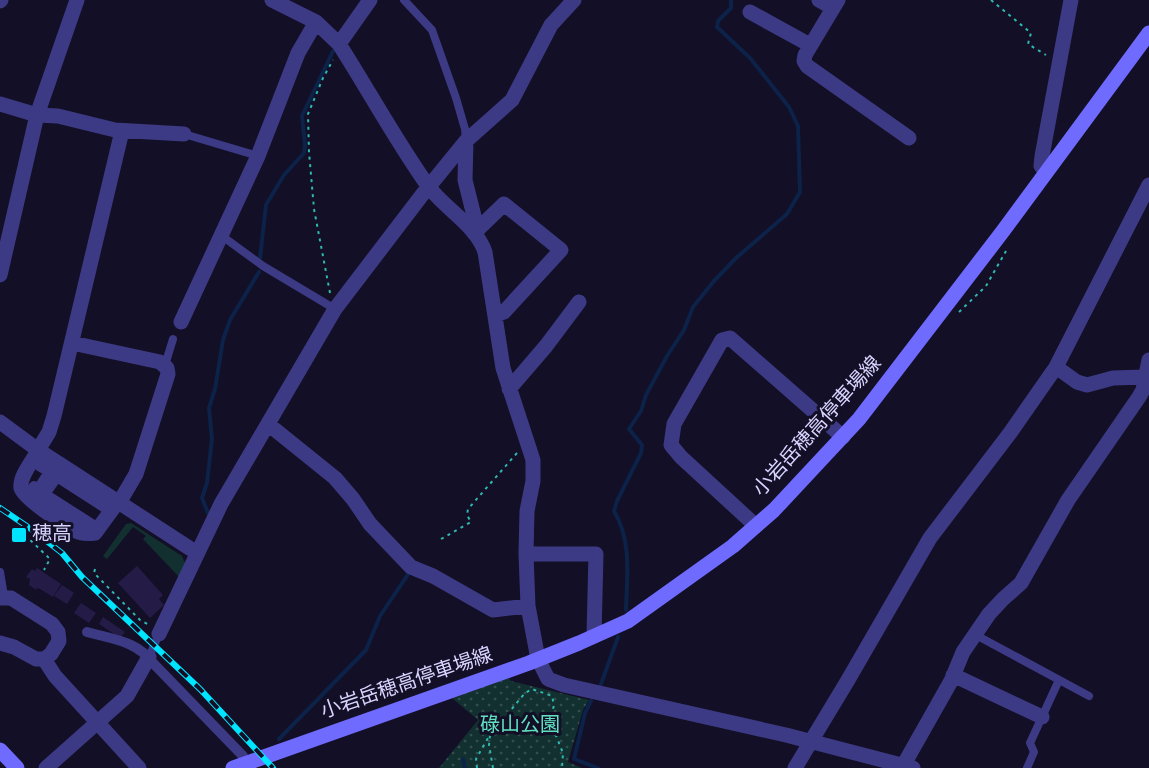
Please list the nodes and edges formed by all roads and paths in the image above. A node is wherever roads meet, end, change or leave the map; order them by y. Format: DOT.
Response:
graph roads {
  1 [pos="76,0"];
  2 [pos="272,0"];
  3 [pos="370,0"];
  4 [pos="404,0"];
  5 [pos="574,0"];
  6 [pos="819,0"];
  7 [pos="990,0"];
  8 [pos="1071,0"];
  9 [pos="835,4"];
  10 [pos="750,12"];
  11 [pos="316,22"];
  12 [pos="1149,33"];
  13 [pos="339,44"];
  14 [pos="810,45"];
  15 [pos="1060,59"];
  16 [pos="0,104"];
  17 [pos="37,115"];
  18 [pos="122,131"];
  19 [pos="184,134"];
  20 [pos="909,138"];
  21 [pos="466,141"];
  22 [pos="258,156"];
  23 [pos="1046,172"];
  24 [pos="1149,185"];
  25 [pos="429,187"];
  26 [pos="474,233"];
  27 [pos="222,236"];
  28 [pos="0,275"];
  29 [pos="579,302"];
  30 [pos="334,308"];
  31 [pos="496,315"];
  32 [pos="181,322"];
  33 [pos="173,339"];
  34 [pos="72,343"];
  35 [pos="1149,360"];
  36 [pos="165,365"];
  37 [pos="1056,367"];
  38 [pos="1144,377"];
  39 [pos="509,389"];
  40 [pos="0,422"];
  41 [pos="268,424"];
  42 [pos="843,437"];
  43 [pos="527,442"];
  44 [pos="38,450"];
  45 [pos="112,504"];
  46 [pos="756,526"];
  47 [pos="25,535"];
  48 [pos="441,539"];
  49 [pos="197,553"];
  50 [pos="526,554"];
  51 [pos="44,570"];
  52 [pos="95,570"];
  53 [pos="0,572"];
  54 [pos="2,597"];
  55 [pos="528,606"];
  56 [pos="87,632"];
  57 [pos="160,632"];
  58 [pos="974,634"];
  59 [pos="594,636"];
  60 [pos="0,643"];
  61 [pos="149,657"];
  62 [pos="44,658"];
  63 [pos="538,659"];
  64 [pos="953,675"];
  65 [pos="1059,680"];
  66 [pos="1089,696"];
  67 [pos="1042,717"];
  68 [pos="96,721"];
  69 [pos="490,735"];
  70 [pos="810,743"];
  71 [pos="0,750"];
  72 [pos="238,762"];
  73 [pos="908,767"];
  74 [pos="16,768"];
  75 [pos="46,768"];
  76 [pos="139,768"];
  77 [pos="477,768"];
  78 [pos="493,768"];
  79 [pos="562,768"];
  80 [pos="795,768"];
  81 [pos="1028,768"];
  1 -- 17 [label="street"];
  2 -- 11 [label="street"];
  3 -- 13 [label="street"];
  4 -- 21 [label="lane"];
  5 -- 21 [label="street"];
  6 -- 9 [label="street"];
  7 -- 15 [label="path"];
  8 -- 15 [label="street"];
  9 -- 14 [label="street"];
  10 -- 14 [label="street"];
  11 -- 13 [label="street"];
  11 -- 22 [label="street"];
  12 -- 23 [label="main road, 小岩岳穂高停車場線"];
  13 -- 25 [label="street"];
  13 -- 30 [label="path"];
  14 -- 20 [label="street"];
  15 -- 23 [label="street"];
  16 -- 17 [label="street"];
  17 -- 18 [label="street"];
  17 -- 28 [label="street"];
  18 -- 19 [label="street"];
  18 -- 34 [label="street"];
  19 -- 22 [label="lane"];
  21 -- 25 [label="street"];
  21 -- 26 [label="street"];
  22 -- 27 [label="street"];
  23 -- 42 [label="main road, 小岩岳穂高停車場線"];
  24 -- 37 [label="street"];
  25 -- 26 [label="street"];
  25 -- 30 [label="street"];
  26 -- 31 [label="street"];
  26 -- 31 [label="street"];
  27 -- 30 [label="lane"];
  27 -- 32 [label="street"];
  29 -- 39 [label="street"];
  30 -- 41 [label="street"];
  31 -- 39 [label="street"];
  33 -- 36 [label="lane"];
  34 -- 36 [label="street"];
  34 -- 44 [label="street"];
  35 -- 38 [label="street"];
  36 -- 45 [label="street"];
  37 -- 38 [label="street"];
  37 -- 70 [label="street"];
  38 -- 58 [label="street"];
  39 -- 43 [label="street"];
  40 -- 44 [label="street"];
  41 -- 49 [label="street"];
  41 -- 55 [label="street"];
  42 -- 46 [label="main road, 小岩岳穂高停車場線"];
  42 -- 46 [label="street"];
  43 -- 48 [label="path"];
  43 -- 50 [label="street"];
  44 -- 45 [label="street"];
  44 -- 45 [label="street"];
  45 -- 45 [label="street"];
  45 -- 49 [label="street"];
  46 -- 59 [label="main road, 小岩岳穂高停車場線"];
  47 -- 51 [label="path"];
  49 -- 57 [label="street"];
  50 -- 55 [label="street"];
  50 -- 59 [label="street"];
  52 -- 57 [label="path"];
  53 -- 54 [label="lane"];
  54 -- 62 [label="street"];
  55 -- 63 [label="street"];
  56 -- 61 [label="street"];
  57 -- 61 [label="lane"];
  58 -- 64 [label="street"];
  58 -- 65 [label="lane"];
  59 -- 63 [label="main road, 小岩岳穂高停車場線"];
  60 -- 62 [label="street"];
  61 -- 68 [label="street"];
  61 -- 72 [label="street"];
  62 -- 68 [label="street"];
  63 -- 70 [label="street"];
  63 -- 72 [label="main road, 小岩岳穂高停車場線"];
  64 -- 67 [label="street"];
  64 -- 73 [label="street"];
  65 -- 66 [label="lane"];
  65 -- 67 [label="lane"];
  67 -- 81 [label="lane"];
  68 -- 75 [label="street"];
  68 -- 76 [label="street"];
  69 -- 77 [label="path"];
  69 -- 78 [label="path"];
  69 -- 79 [label="path"];
  70 -- 73 [label="street"];
  70 -- 80 [label="street"];
  71 -- 74 [label="main road"];
}
